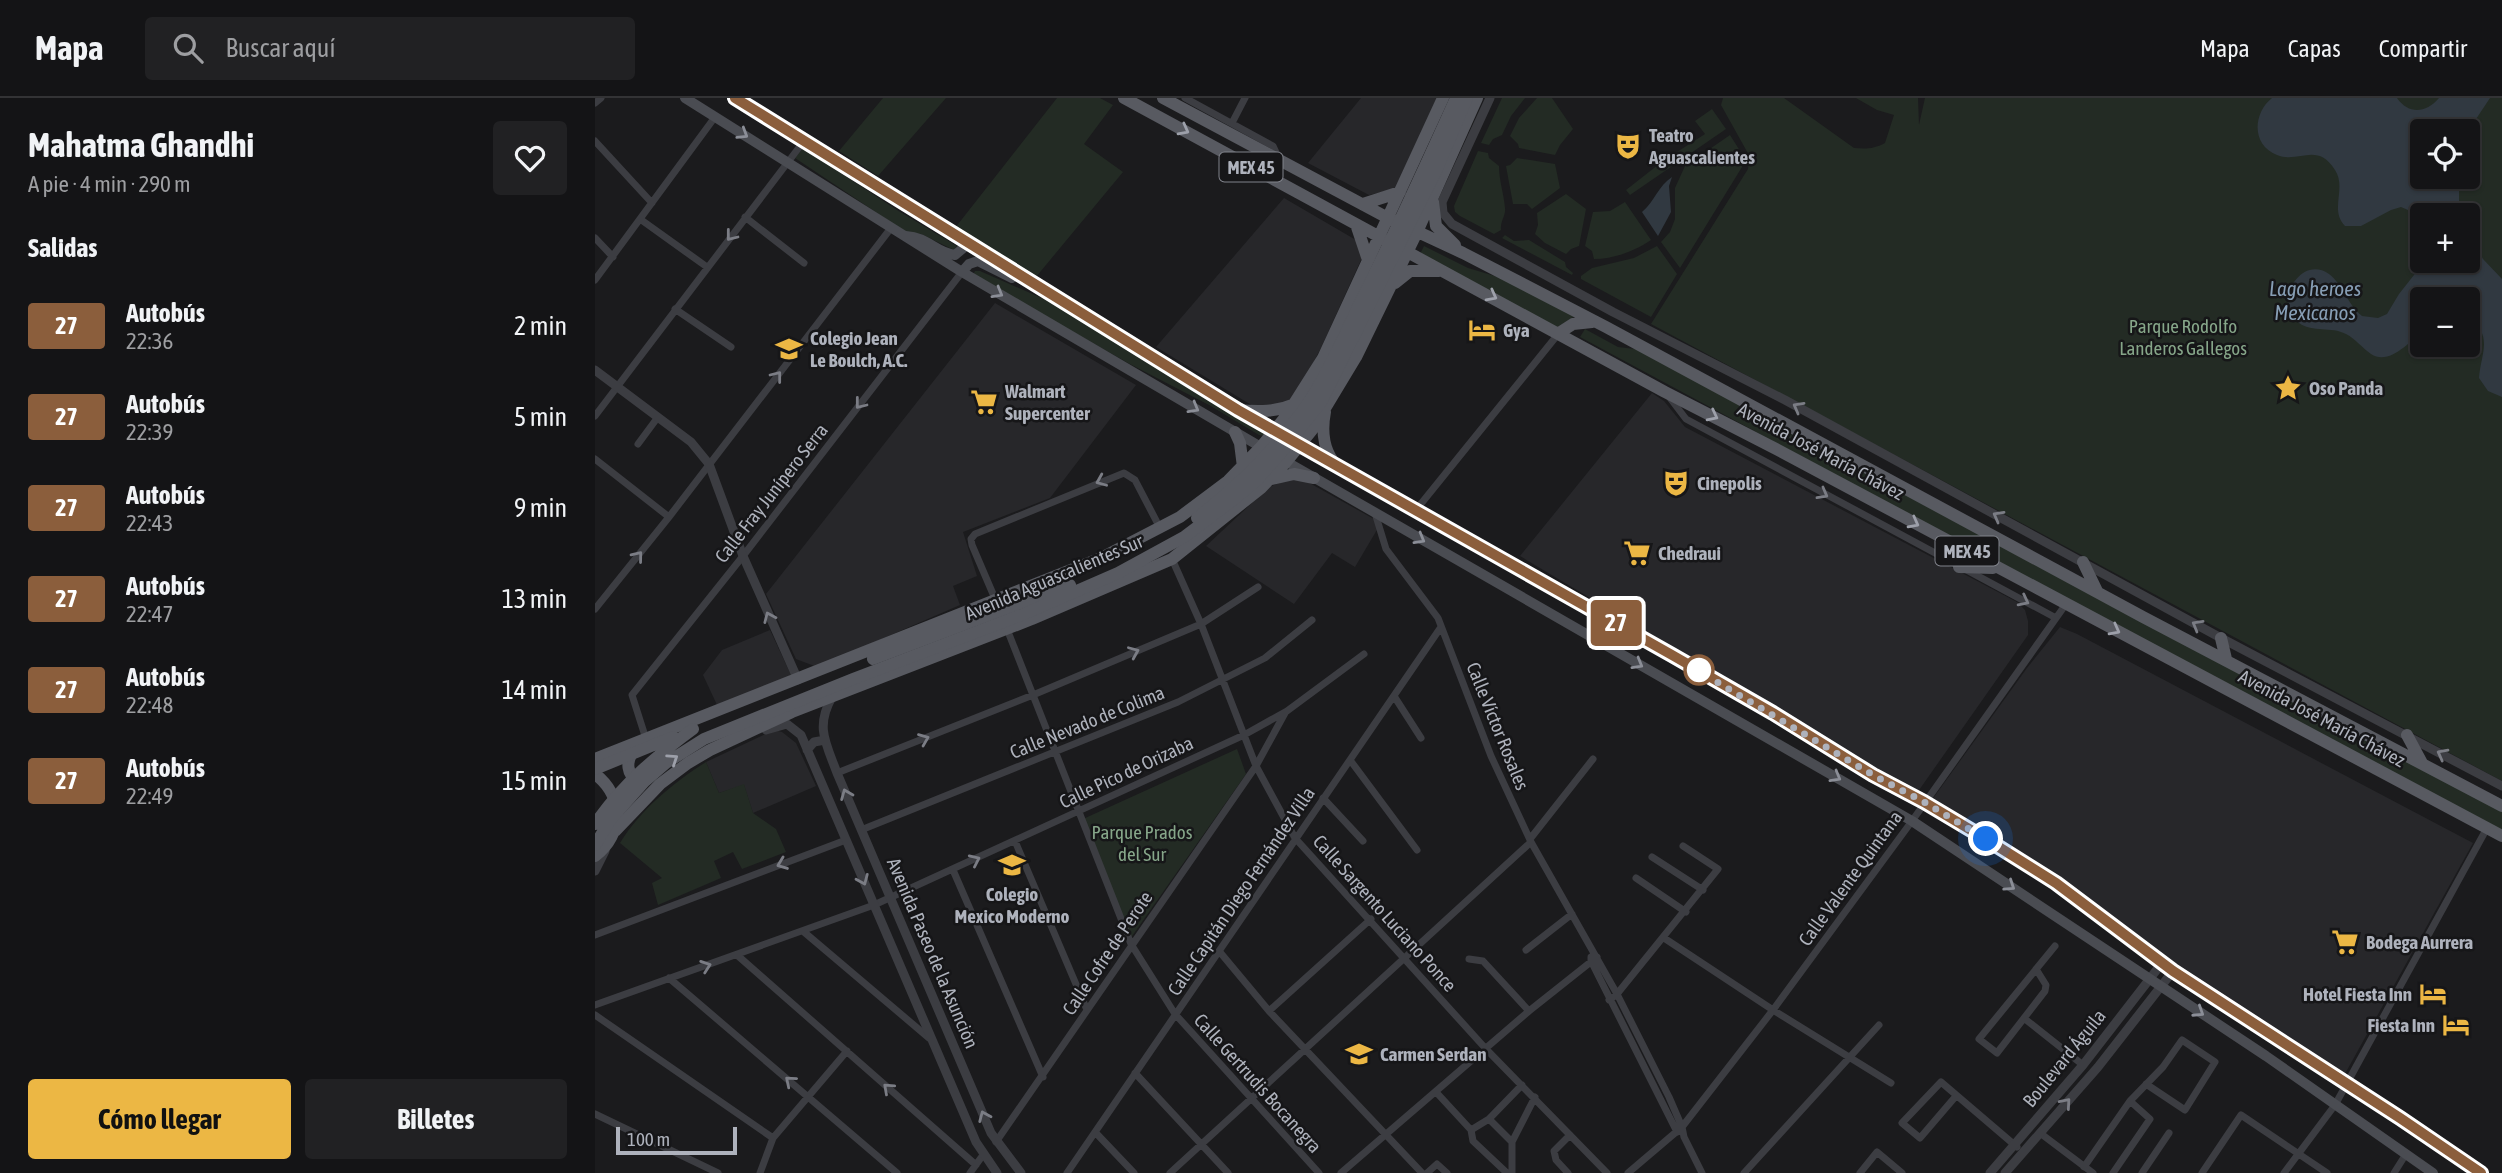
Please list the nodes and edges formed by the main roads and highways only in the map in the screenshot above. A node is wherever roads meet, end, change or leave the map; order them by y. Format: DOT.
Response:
graph roads {
  1 [pos="685,98"];
  2 [pos="735,98"];
  3 [pos="1123,98"];
  4 [pos="1163,98"];
  5 [pos="1443,98"];
  6 [pos="1456,98"];
  7 [pos="1467,98"];
  8 [pos="1477,98"];
  9 [pos="1435,115"];
  10 [pos="1457,144"];
  11 [pos="1400,192"];
  12 [pos="1440,195"];
  13 [pos="1363,204"];
  14 [pos="1388,218"];
  15 [pos="1356,224"];
  16 [pos="1417,232"];
  17 [pos="904,236"];
  18 [pos="1379,236"];
  19 [pos="968,244"];
  20 [pos="1408,252"];
  21 [pos="1463,253"];
  22 [pos="1368,260"];
  23 [pos="1444,271"];
  24 [pos="962,272"];
  25 [pos="1034,286"];
  26 [pos="1390,288"];
  27 [pos="1601,325"];
  28 [pos="1559,332"];
  29 [pos="1313,375"];
  30 [pos="1336,390"];
  31 [pos="1296,404"];
  32 [pos="1327,407"];
  33 [pos="1238,410"];
  34 [pos="1275,431"];
  35 [pos="1235,432"];
  36 [pos="1299,446"];
  37 [pos="1261,447"];
  38 [pos="1247,462"];
  39 [pos="1286,462"];
  40 [pos="1341,470"];
  41 [pos="1271,477"];
  42 [pos="1314,478"];
  43 [pos="1261,488"];
  44 [pos="2083,562"];
  45 [pos="1959,568"];
  46 [pos="2005,571"];
  47 [pos="2097,591"];
  48 [pos="2221,638"];
  49 [pos="2226,659"];
  50 [pos="693,730"];
  51 [pos="2407,736"];
  52 [pos="646,740"];
  53 [pos="595,759"];
  54 [pos="2422,764"];
  55 [pos="595,768"];
  56 [pos="595,774"];
  57 [pos="660,784"];
  58 [pos="2502,806"];
  59 [pos="595,824"];
  60 [pos="615,831"];
  61 [pos="2502,836"];
  62 [pos="601,845"];
  63 [pos="595,856"];
  64 [pos="2433,1173"];
  65 [pos="2481,1173"];
  1 -- 17 [label="main road, one-way"];
  2 -- 19 [label="main road"];
  3 -- 15 [label="main road, Avenida José María Chávez / MEX 45, one-way"];
  4 -- 13 [label="main road, Avenida José María Chávez / MEX 45"];
  5 -- 9 [label="main road, Avenida Aguascalientes Sur"];
  6 -- 50 [label="main road, Avenida Aguascalientes Sur, bridge"];
  62 -- 7 [label="main road, Avenida Aguascalientes Sur, one-way, bridge"];
  8 -- 10 [label="main road, Avenida Aguascalientes Sur"];
  9 -- 10 [label="main road"];
  9 -- 11 [label="main road, Avenida Aguascalientes Sur"];
  10 -- 12 [label="main road, Avenida Aguascalientes Sur"];
  11 -- 13 [label="main road"];
  11 -- 14 [label="main road, Avenida Aguascalientes Sur"];
  12 -- 16 [label="main road, Avenida Aguascalientes Sur"];
  12 -- 21 [label="main road"];
  13 -- 14 [label="main road, Avenida José María Chávez / MEX 45"];
  14 -- 16 [label="main road, Avenida José María Chávez / MEX 45"];
  14 -- 18 [label="main road, Avenida Aguascalientes Sur"];
  15 -- 18 [label="main road, Avenida José María Chávez / MEX 45"];
  15 -- 22 [label="main road"];
  16 -- 20 [label="main road, Avenida Aguascalientes Sur"];
  16 -- 21 [label="main road, Avenida José María Chávez / MEX 45"];
  17 -- 19 [label="main road"];
  17 -- 24 [label="main road"];
  18 -- 20 [label="main road, Avenida José María Chávez / MEX 45"];
  18 -- 22 [label="main road, Avenida Aguascalientes Sur"];
  19 -- 25 [label="main road"];
  20 -- 23 [label="main road, Avenida José María Chávez / MEX 45"];
  20 -- 26 [label="main road, Avenida Aguascalientes Sur"];
  21 -- 27 [label="main road, Avenida José María Chávez / MEX 45"];
  22 -- 29 [label="main road, Avenida Aguascalientes Sur"];
  23 -- 26 [label="main road"];
  23 -- 28 [label="main road, Avenida José María Chávez / MEX 45, one-way"];
  24 -- 25 [label="main road"];
  24 -- 35 [label="main road, one-way"];
  25 -- 33 [label="main road"];
  26 -- 30 [label="main road, Avenida Aguascalientes Sur"];
  27 -- 28 [label="main road"];
  27 -- 47 [label="main road, Avenida José María Chávez / MEX 45"];
  28 -- 46 [label="main road, Avenida José María Chávez / MEX 45, one-way"];
  29 -- 30 [label="main road"];
  29 -- 31 [label="main road, Avenida Aguascalientes Sur"];
  30 -- 32 [label="main road, Avenida Aguascalientes Sur"];
  31 -- 33 [label="main road"];
  31 -- 34 [label="main road, Avenida Aguascalientes Sur"];
  32 -- 36 [label="main road, Avenida Aguascalientes Sur"];
  32 -- 40 [label="main road"];
  33 -- 34 [label="main road"];
  34 -- 36 [label="main road"];
  34 -- 37 [label="main road, Avenida Aguascalientes Sur"];
  35 -- 37 [label="main road"];
  35 -- 38 [label="main road"];
  36 -- 39 [label="main road, Avenida Aguascalientes Sur"];
  36 -- 40 [label="main road"];
  37 -- 38 [label="main road, Avenida Aguascalientes Sur"];
  37 -- 39 [label="main road"];
  38 -- 41 [label="main road"];
  38 -- 52 [label="main road, Avenida Aguascalientes Sur"];
  39 -- 41 [label="main road, Avenida Aguascalientes Sur"];
  39 -- 42 [label="main road"];
  40 -- 65 [label="main road"];
  41 -- 43 [label="main road, Avenida Aguascalientes Sur"];
  42 -- 43 [label="main road"];
  42 -- 64 [label="main road, one-way"];
  43 -- 57 [label="main road, Avenida Aguascalientes Sur"];
  44 -- 47 [label="main road"];
  45 -- 46 [label="main road"];
  46 -- 61 [label="main road, Avenida José María Chávez / MEX 45, one-way"];
  47 -- 49 [label="main road, Avenida José María Chávez / MEX 45"];
  48 -- 49 [label="main road"];
  49 -- 54 [label="main road, Avenida José María Chávez / MEX 45"];
  50 -- 55 [label="main road, bridge"];
  50 -- 59 [label="main road, Avenida Aguascalientes Sur, bridge"];
  51 -- 54 [label="main road"];
  52 -- 53 [label="main road, Avenida Aguascalientes Sur"];
  52 -- 57 [label="main road"];
  54 -- 58 [label="main road, Avenida José María Chávez / MEX 45"];
  56 -- 60 [label="main road, Avenida Aguascalientes Sur"];
  57 -- 60 [label="main road, Avenida Aguascalientes Sur"];
  60 -- 62 [label="main road, Avenida Aguascalientes Sur"];
  62 -- 63 [label="main road, Avenida Aguascalientes Sur"];
}
